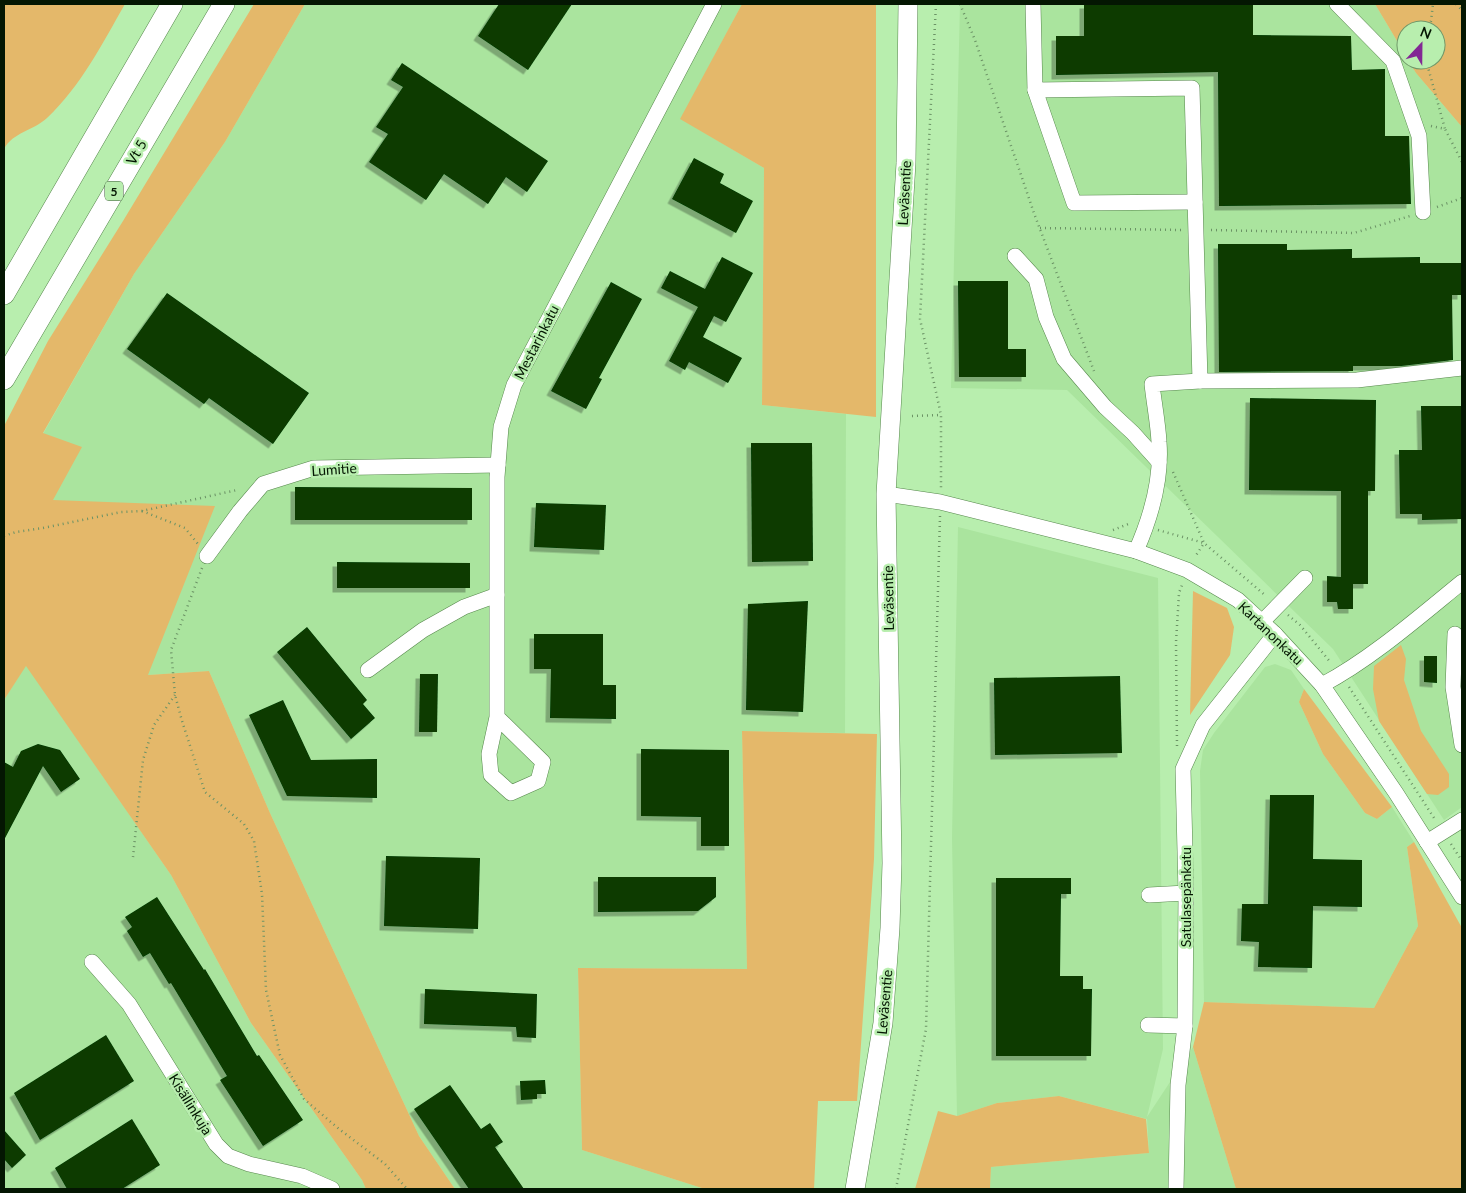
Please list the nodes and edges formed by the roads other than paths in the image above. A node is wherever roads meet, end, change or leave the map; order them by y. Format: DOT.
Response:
graph roads {
  1 [pos="172,4"];
  2 [pos="224,4"];
  3 [pos="714,4"];
  4 [pos="908,4"];
  5 [pos="1033,4"];
  6 [pos="1337,4"];
  7 [pos="1035,90"];
  8 [pos="1195,202"];
  9 [pos="1423,212"];
  10 [pos="1015,256"];
  11 [pos="4,294"];
  12 [pos="1462,368"];
  13 [pos="4,379"];
  14 [pos="1200,381"];
  15 [pos="498,465"];
  16 [pos="1165,465"];
  17 [pos="886,494"];
  18 [pos="1136,551"];
  19 [pos="207,556"];
  20 [pos="1305,578"];
  21 [pos="1462,582"];
  22 [pos="497,595"];
  23 [pos="1262,622"];
  24 [pos="1275,634"];
  25 [pos="1455,634"];
  26 [pos="368,670"];
  27 [pos="1322,685"];
  28 [pos="497,717"];
  29 [pos="1462,745"];
  30 [pos="1462,820"];
  31 [pos="1426,842"];
  32 [pos="1186,893"];
  33 [pos="1149,895"];
  34 [pos="1462,897"];
  35 [pos="92,962"];
  36 [pos="1148,1025"];
  37 [pos="1185,1026"];
  38 [pos="332,1189"];
  39 [pos="855,1189"];
  40 [pos="1176,1189"];
  1 -- 11 [label="highway"];
  2 -- 13 [label="highway, Vt 5 / 5"];
  3 -- 15 [label="street, Mestarinkatu"];
  4 -- 17 [label="main road, Leväsentie"];
  5 -- 7 [label="street"];
  6 -- 9 [label="street"];
  7 -- 8 [label="street"];
  7 -- 8 [label="street"];
  8 -- 14 [label="street"];
  10 -- 16 [label="street"];
  12 -- 14 [label="street"];
  14 -- 16 [label="street"];
  15 -- 19 [label="street, Lumitie"];
  15 -- 22 [label="street, Mestarinkatu"];
  16 -- 18 [label="street"];
  17 -- 18 [label="street, Kartanonkatu"];
  17 -- 39 [label="main road, Leväsentie"];
  18 -- 23 [label="street, Kartanonkatu"];
  20 -- 23 [label="street"];
  21 -- 27 [label="street"];
  22 -- 26 [label="street"];
  22 -- 28 [label="street, Mestarinkatu"];
  23 -- 24 [label="street, Kartanonkatu"];
  24 -- 27 [label="street, Kartanonkatu"];
  24 -- 32 [label="street, Satulasepänkatu"];
  25 -- 29 [label="street"];
  27 -- 31 [label="street, Kartanonkatu"];
  28 -- 28 [label="street, Mestarinkatu"];
  30 -- 31 [label="street"];
  31 -- 34 [label="street, Kartanonkatu"];
  32 -- 33 [label="street"];
  32 -- 37 [label="street, Satulasepänkatu"];
  35 -- 38 [label="street, Kisällinkuja"];
  36 -- 37 [label="street"];
  37 -- 40 [label="street, Satulasepänkatu"];
}
